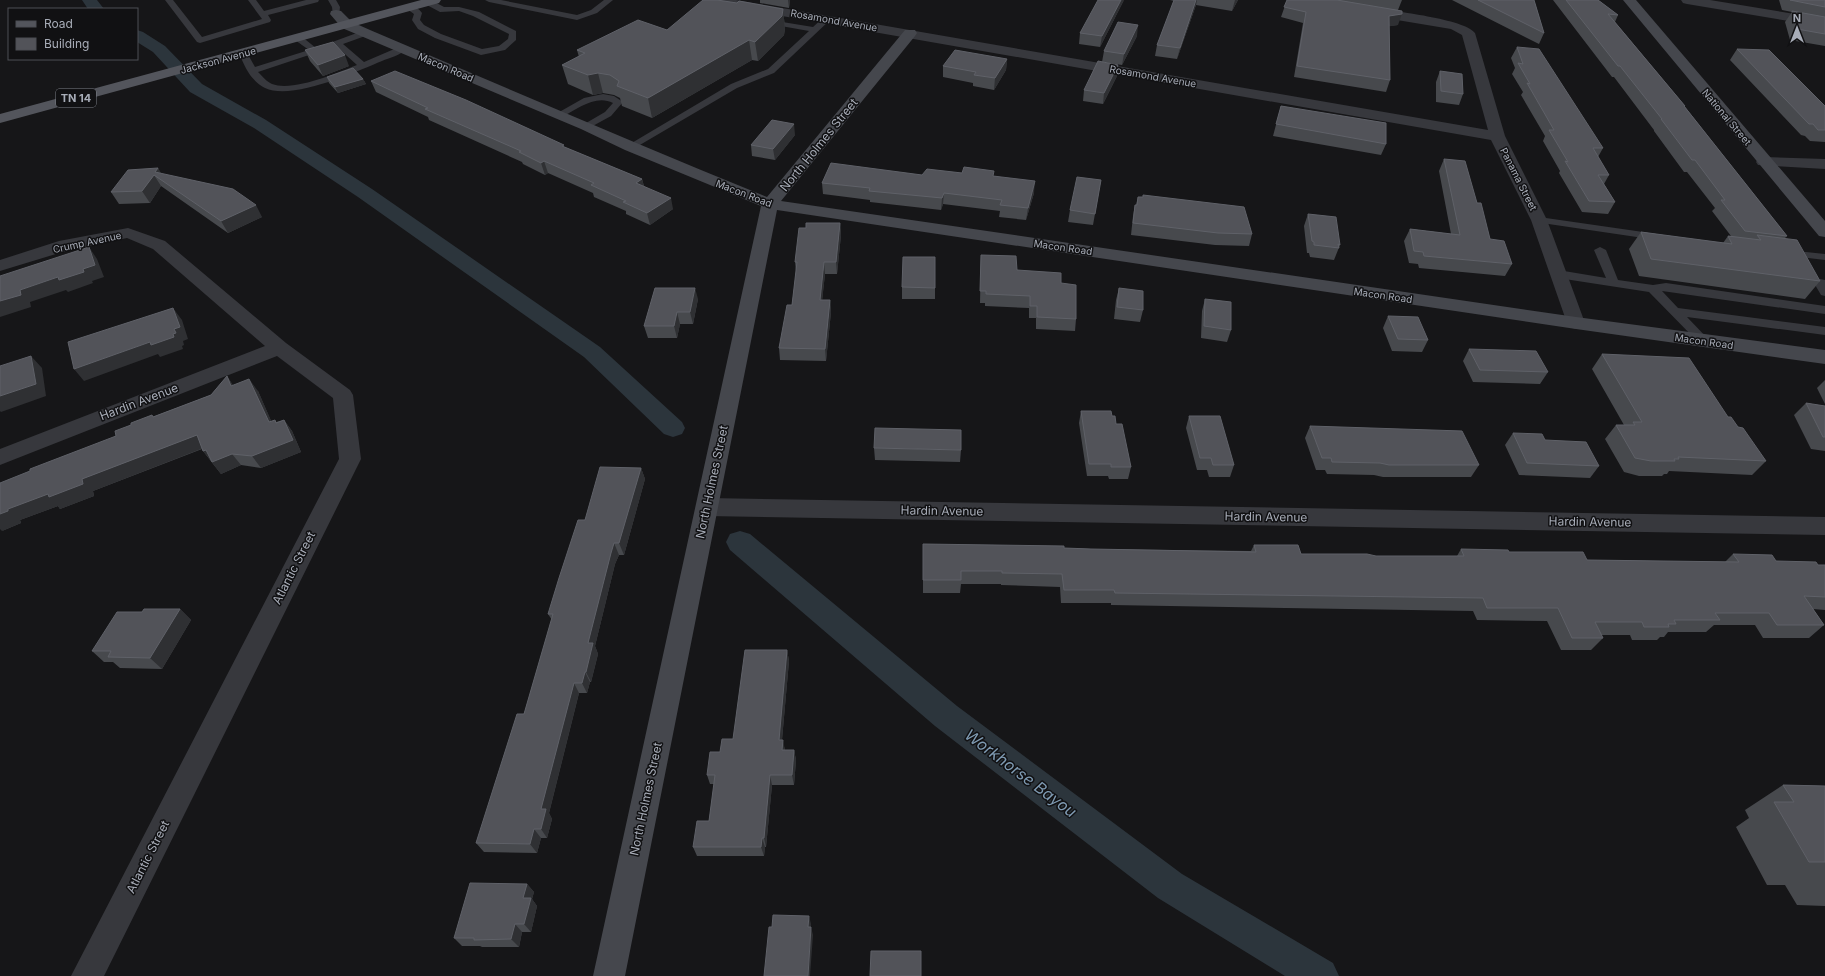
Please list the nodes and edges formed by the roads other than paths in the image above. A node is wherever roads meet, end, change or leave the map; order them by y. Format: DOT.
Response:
graph roads {
  1 [pos="169,0"];
  2 [pos="315,0"];
  3 [pos="332,0"];
  4 [pos="388,0"];
  5 [pos="488,0"];
  6 [pos="609,0"];
  7 [pos="1629,0"];
  8 [pos="1687,0"];
  9 [pos="431,1"];
  10 [pos="710,1"];
  11 [pos="257,3"];
  12 [pos="410,7"];
  13 [pos="1364,10"];
  14 [pos="262,14"];
  15 [pos="336,14"];
  16 [pos="827,19"];
  17 [pos="762,20"];
  18 [pos="1825,23"];
  19 [pos="347,25"];
  20 [pos="816,30"];
  21 [pos="366,33"];
  22 [pos="910,33"];
  23 [pos="298,38"];
  24 [pos="338,44"];
  25 [pos="402,49"];
  26 [pos="315,51"];
  27 [pos="196,52"];
  28 [pos="242,53"];
  29 [pos="363,66"];
  30 [pos="251,71"];
  31 [pos="559,115"];
  32 [pos="0,119"];
  33 [pos="586,126"];
  34 [pos="1497,136"];
  35 [pos="630,147"];
  36 [pos="1764,162"];
  37 [pos="1825,164"];
  38 [pos="770,204"];
  39 [pos="1539,220"];
  40 [pos="1825,232"];
  41 [pos="128,233"];
  42 [pos="1665,238"];
  43 [pos="1600,250"];
  44 [pos="1776,252"];
  45 [pos="1825,257"];
  46 [pos="0,266"];
  47 [pos="1558,274"];
  48 [pos="1614,283"];
  49 [pos="1825,284"];
  50 [pos="1652,288"];
  51 [pos="1825,292"];
  52 [pos="1674,310"];
  53 [pos="1825,310"];
  54 [pos="1576,323"];
  55 [pos="1825,331"];
  56 [pos="1704,341"];
  57 [pos="279,348"];
  58 [pos="1825,357"];
  59 [pos="0,457"];
  60 [pos="707,507"];
  61 [pos="1825,526"];
  62 [pos="87,976"];
  63 [pos="610,976"];
  1 -- 14 [label="lane"];
  2 -- 14 [label="lane"];
  3 -- 15 [label="lane"];
  4 -- 15 [label="main road, Jackson Avenue"];
  5 -- 6 [label="lane"];
  7 -- 36 [label="main road, National Street"];
  8 -- 18 [label="street"];
  9 -- 12 [label="main road, Jackson Avenue / TN 14"];
  9 -- 12 [label="lane"];
  10 -- 16 [label="street, Rosamond Avenue"];
  11 -- 14 [label="lane"];
  12 -- 19 [label="main road, Jackson Avenue / TN 14"];
  13 -- 34 [label="street, Panama Street"];
  15 -- 19 [label="main road, Macon Road"];
  15 -- 27 [label="main road, Jackson Avenue"];
  16 -- 20 [label="lane"];
  16 -- 22 [label="street, Rosamond Avenue"];
  17 -- 20 [label="lane"];
  19 -- 21 [label="main road, Macon Road"];
  19 -- 23 [label="main road, Jackson Avenue / TN 14"];
  20 -- 35 [label="lane"];
  21 -- 24 [label="lane"];
  21 -- 25 [label="main road, Macon Road"];
  22 -- 34 [label="street, Rosamond Avenue"];
  22 -- 38 [label="main road, North Holmes Street"];
  23 -- 26 [label="lane"];
  23 -- 28 [label="main road, Jackson Avenue / TN 14"];
  24 -- 26 [label="lane"];
  24 -- 29 [label="lane"];
  25 -- 29 [label="lane"];
  25 -- 31 [label="main road, Macon Road"];
  26 -- 30 [label="lane"];
  28 -- 30 [label="lane"];
  28 -- 32 [label="main road, Jackson Avenue / TN 14"];
  29 -- 30 [label="lane"];
  31 -- 33 [label="main road, Macon Road"];
  31 -- 33 [label="lane"];
  33 -- 35 [label="main road, Macon Road"];
  34 -- 39 [label="street, Panama Street"];
  35 -- 38 [label="main road, Macon Road"];
  36 -- 37 [label="street"];
  36 -- 40 [label="main road, National Street"];
  38 -- 54 [label="main road, Macon Road"];
  38 -- 60 [label="main road, North Holmes Street"];
  39 -- 42 [label="lane"];
  39 -- 47 [label="street, Panama Street"];
  41 -- 46 [label="street, Crump Avenue"];
  41 -- 57 [label="street, Atlantic Street"];
  43 -- 48 [label="lane"];
  44 -- 45 [label="lane"];
  47 -- 48 [label="lane"];
  47 -- 54 [label="street, Panama Street"];
  48 -- 50 [label="lane"];
  49 -- 51 [label="lane"];
  50 -- 52 [label="lane"];
  50 -- 53 [label="lane"];
  52 -- 55 [label="lane"];
  52 -- 56 [label="lane"];
  54 -- 56 [label="main road, Macon Road"];
  56 -- 58 [label="main road, Macon Road"];
  57 -- 59 [label="street, Hardin Avenue"];
  57 -- 62 [label="street, Atlantic Street"];
  60 -- 61 [label="street, Hardin Avenue"];
  60 -- 63 [label="main road, North Holmes Street"];
}
